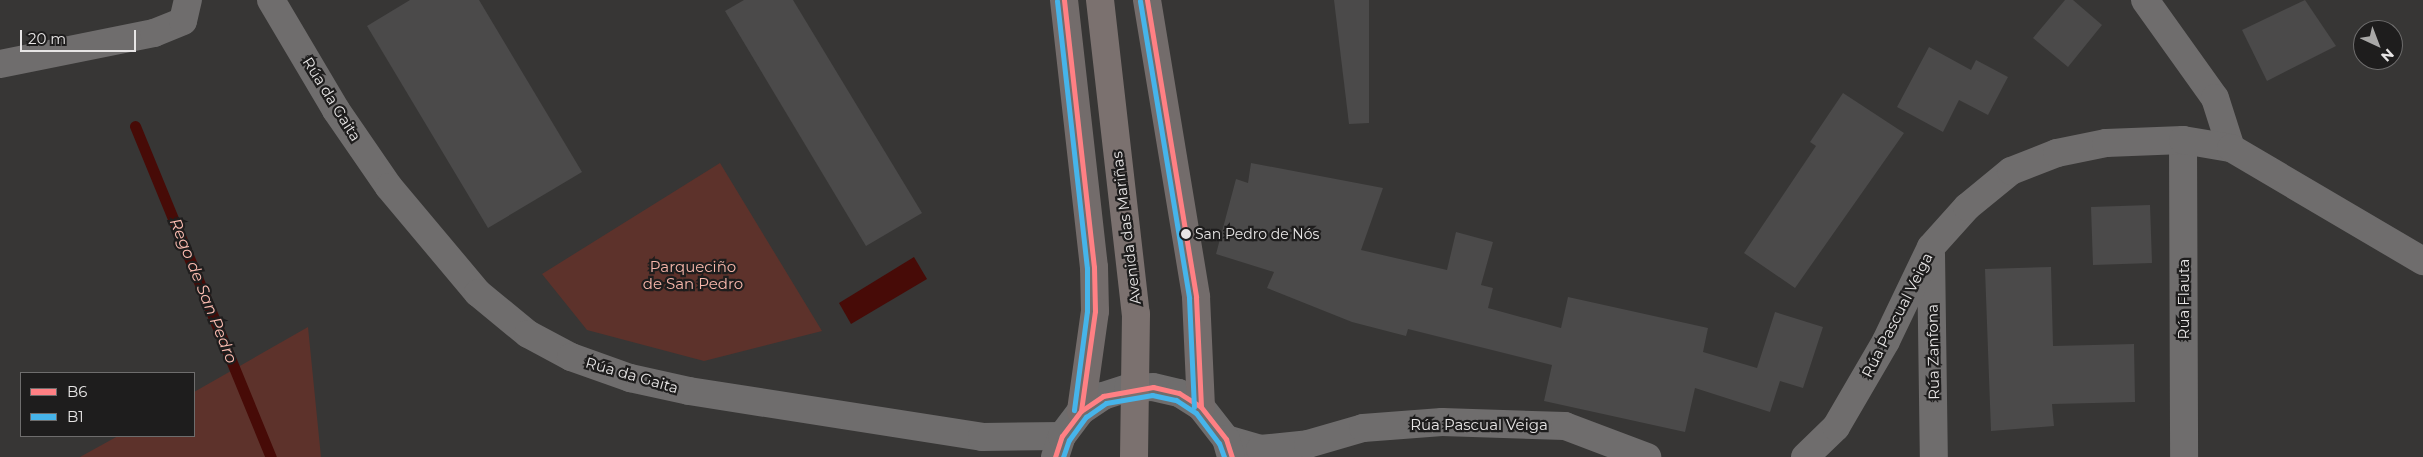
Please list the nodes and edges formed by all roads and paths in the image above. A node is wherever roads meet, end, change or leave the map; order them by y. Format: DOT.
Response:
graph roads {
  1 [pos="188,0"];
  2 [pos="271,0"];
  3 [pos="1064,0"];
  4 [pos="1100,0"];
  5 [pos="1147,0"];
  6 [pos="2145,0"];
  7 [pos="0,64"];
  8 [pos="2183,140"];
  9 [pos="2230,148"];
  10 [pos="1931,247"];
  11 [pos="2423,261"];
  12 [pos="1201,407"];
  13 [pos="1081,410"];
  14 [pos="982,437"];
  15 [pos="1059,447"];
  16 [pos="1229,448"];
  17 [pos="1298,450"];
  18 [pos="1012,457"];
  19 [pos="1134,457"];
  20 [pos="1647,457"];
  21 [pos="1805,457"];
  22 [pos="1934,457"];
  23 [pos="2184,457"];
  1 -- 7 [label="street"];
  2 -- 14 [label="street, Rúa da Gaita"];
  3 -- 13 [label="main road"];
  4 -- 19 [label="highway, Avenida das Mariñas"];
  5 -- 12 [label="main road"];
  6 -- 9 [label="street"];
  8 -- 9 [label="street, Rúa Pascual Veiga"];
  8 -- 10 [label="street, Rúa Pascual Veiga"];
  8 -- 23 [label="street, Rúa Flauta"];
  9 -- 11 [label="street, Rúa Pascual Veiga"];
  10 -- 21 [label="street, Rúa Pascual Veiga"];
  10 -- 22 [label="street, Rúa Zanfona"];
  12 -- 13 [label="street"];
  12 -- 16 [label="street"];
  13 -- 15 [label="street"];
  14 -- 15 [label="street, Rúa da Gaita"];
  14 -- 18 [label="street, Rúa da Gaita"];
  16 -- 17 [label="street, Rúa Pascual Veiga"];
  17 -- 20 [label="street, Rúa Pascual Veiga"];
}
